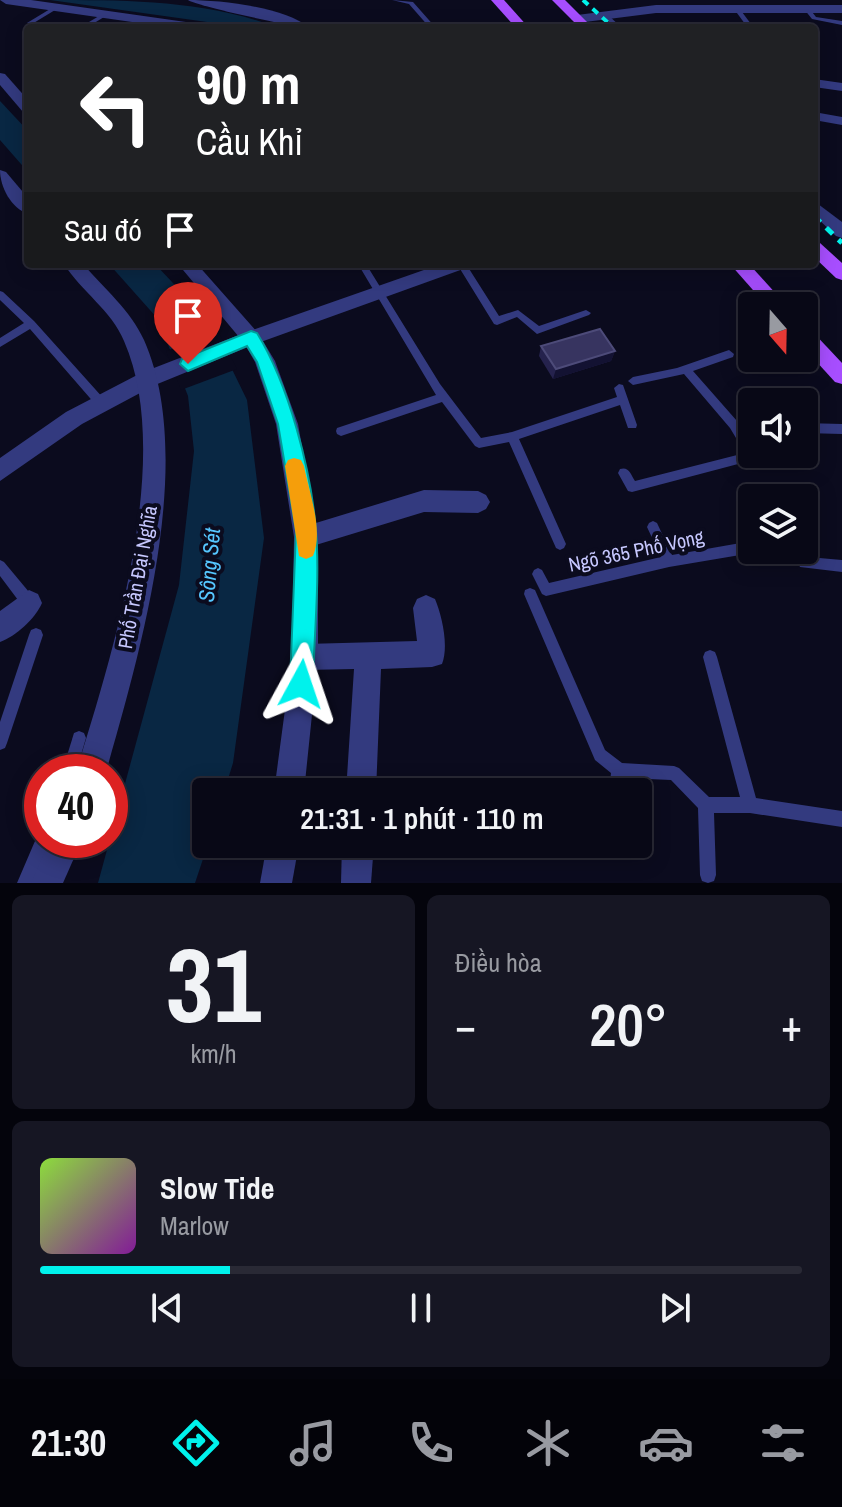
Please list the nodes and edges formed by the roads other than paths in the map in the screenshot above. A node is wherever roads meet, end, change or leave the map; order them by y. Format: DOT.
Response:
graph roads {
  1 [pos="6,0"];
  2 [pos="194,0"];
  3 [pos="395,0"];
  4 [pos="497,0"];
  5 [pos="558,0"];
  6 [pos="593,0"];
  7 [pos="645,0"];
  8 [pos="799,6"];
  9 [pos="57,7"];
  10 [pos="656,9"];
  11 [pos="737,9"];
  12 [pos="842,9"];
  13 [pos="106,14"];
  14 [pos="607,15"];
  15 [pos="582,23"];
  16 [pos="842,23"];
  17 [pos="35,24"];
  18 [pos="89,24"];
  19 [pos="173,24"];
  20 [pos="294,24"];
  21 [pos="429,24"];
  22 [pos="519,24"];
  23 [pos="615,24"];
  24 [pos="748,24"];
  25 [pos="0,77"];
  26 [pos="818,84"];
  27 [pos="842,87"];
  28 [pos="24,100"];
  29 [pos="818,117"];
  30 [pos="842,121"];
  31 [pos="0,175"];
  32 [pos="24,204"];
  33 [pos="818,210"];
  34 [pos="842,232"];
  35 [pos="818,251"];
  36 [pos="76,268"];
  37 [pos="190,268"];
  38 [pos="365,268"];
  39 [pos="448,268"];
  40 [pos="463,268"];
  41 [pos="743,268"];
  42 [pos="842,274"];
  43 [pos="380,291"];
  44 [pos="765,292"];
  45 [pos="0,294"];
  46 [pos="586,313"];
  47 [pos="31,324"];
  48 [pos="242,342"];
  49 [pos="0,343"];
  50 [pos="818,350"];
  51 [pos="729,354"];
  52 [pos="686,369"];
  53 [pos="157,376"];
  54 [pos="842,376"];
  55 [pos="633,381"];
  56 [pos="444,397"];
  57 [pos="100,402"];
  58 [pos="632,425"];
  59 [pos="734,425"];
  60 [pos="738,425"];
  61 [pos="818,428"];
  62 [pos="842,429"];
  63 [pos="341,431"];
  64 [pos="512,437"];
  65 [pos="0,471"];
  66 [pos="624,473"];
  67 [pos="478,502"];
  68 [pos="653,527"];
  69 [pos="306,537"];
  70 [pos="560,544"];
  71 [pos="738,549"];
  72 [pos="669,561"];
  73 [pos="817,564"];
  74 [pos="0,566"];
  75 [pos="842,566"];
  76 [pos="538,574"];
  77 [pos="530,594"];
  78 [pos="29,603"];
  79 [pos="426,608"];
  80 [pos="0,629"];
  81 [pos="36,635"];
  82 [pos="368,656"];
  83 [pos="305,657"];
  84 [pos="710,657"];
  85 [pos="79,738"];
  86 [pos="0,743"];
  87 [pos="74,754"];
  88 [pos="96,754"];
  89 [pos="619,770"];
  90 [pos="291,778"];
  91 [pos="362,778"];
  92 [pos="618,778"];
  93 [pos="706,805"];
  94 [pos="750,805"];
  95 [pos="842,819"];
  96 [pos="36,858"];
  97 [pos="58,858"];
  98 [pos="280,858"];
  99 [pos="357,858"];
  100 [pos="708,875"];
  101 [pos="356,880"];
  102 [pos="25,883"];
  103 [pos="47,883"];
  104 [pos="276,883"];
  1 -- 9 [label="street"];
  2 -- 20 [label="street"];
  3 -- 21 [label="lane"];
  4 -- 22 [label="main road"];
  5 -- 15 [label="main road"];
  6 -- 14 [label="street"];
  7 -- 10 [label="street"];
  8 -- 11 [label="street"];
  8 -- 12 [label="street"];
  8 -- 16 [label="lane"];
  9 -- 13 [label="street"];
  9 -- 17 [label="lane"];
  10 -- 11 [label="street"];
  10 -- 14 [label="street"];
  11 -- 24 [label="lane"];
  13 -- 18 [label="lane"];
  13 -- 19 [label="street"];
  14 -- 15 [label="street"];
  14 -- 23 [label="lane"];
  25 -- 28 [label="street"];
  26 -- 27 [label="street"];
  29 -- 30 [label="street"];
  31 -- 32 [label="street"];
  33 -- 34 [label="street"];
  35 -- 42 [label="main road"];
  36 -- 53 [label="street, Phố Trần Đại Nghĩa"];
  37 -- 48 [label="street"];
  38 -- 43 [label="lane"];
  39 -- 43 [label="street"];
  40 -- 46 [label="lane"];
  41 -- 44 [label="main road"];
  43 -- 48 [label="street"];
  43 -- 56 [label="lane"];
  45 -- 47 [label="lane"];
  47 -- 49 [label="lane"];
  47 -- 57 [label="lane"];
  48 -- 53 [label="street"];
  48 -- 69 [label="street"];
  50 -- 54 [label="main road"];
  51 -- 52 [label="lane"];
  52 -- 55 [label="lane"];
  52 -- 59 [label="lane"];
  53 -- 57 [label="street"];
  53 -- 88 [label="street, Phố Trần Đại Nghĩa"];
  56 -- 63 [label="lane"];
  56 -- 64 [label="lane"];
  57 -- 65 [label="street"];
  58 -- 64 [label="lane"];
  59 -- 60 [label="lane"];
  59 -- 66 [label="lane"];
  61 -- 62 [label="lane"];
  64 -- 70 [label="lane"];
  67 -- 69 [label="street"];
  68 -- 72 [label="lane"];
  69 -- 83 [label="street"];
  71 -- 72 [label="lane, Ngõ 365 Phố Vọng"];
  72 -- 76 [label="lane, Ngõ 365 Phố Vọng"];
  73 -- 75 [label="lane"];
  74 -- 78 [label="lane"];
  77 -- 89 [label="lane"];
  78 -- 80 [label="street"];
  79 -- 82 [label="street"];
  81 -- 86 [label="lane"];
  82 -- 83 [label="street"];
  82 -- 91 [label="street"];
  83 -- 90 [label="street"];
  84 -- 94 [label="lane"];
  85 -- 87 [label="lane"];
  89 -- 92 [label="lane"];
  89 -- 93 [label="lane"];
  93 -- 94 [label="lane"];
  93 -- 100 [label="lane"];
  94 -- 95 [label="lane"];
  96 -- 102 [label="lane"];
  97 -- 103 [label="street"];
  98 -- 104 [label="street"];
  99 -- 101 [label="street"];
}
